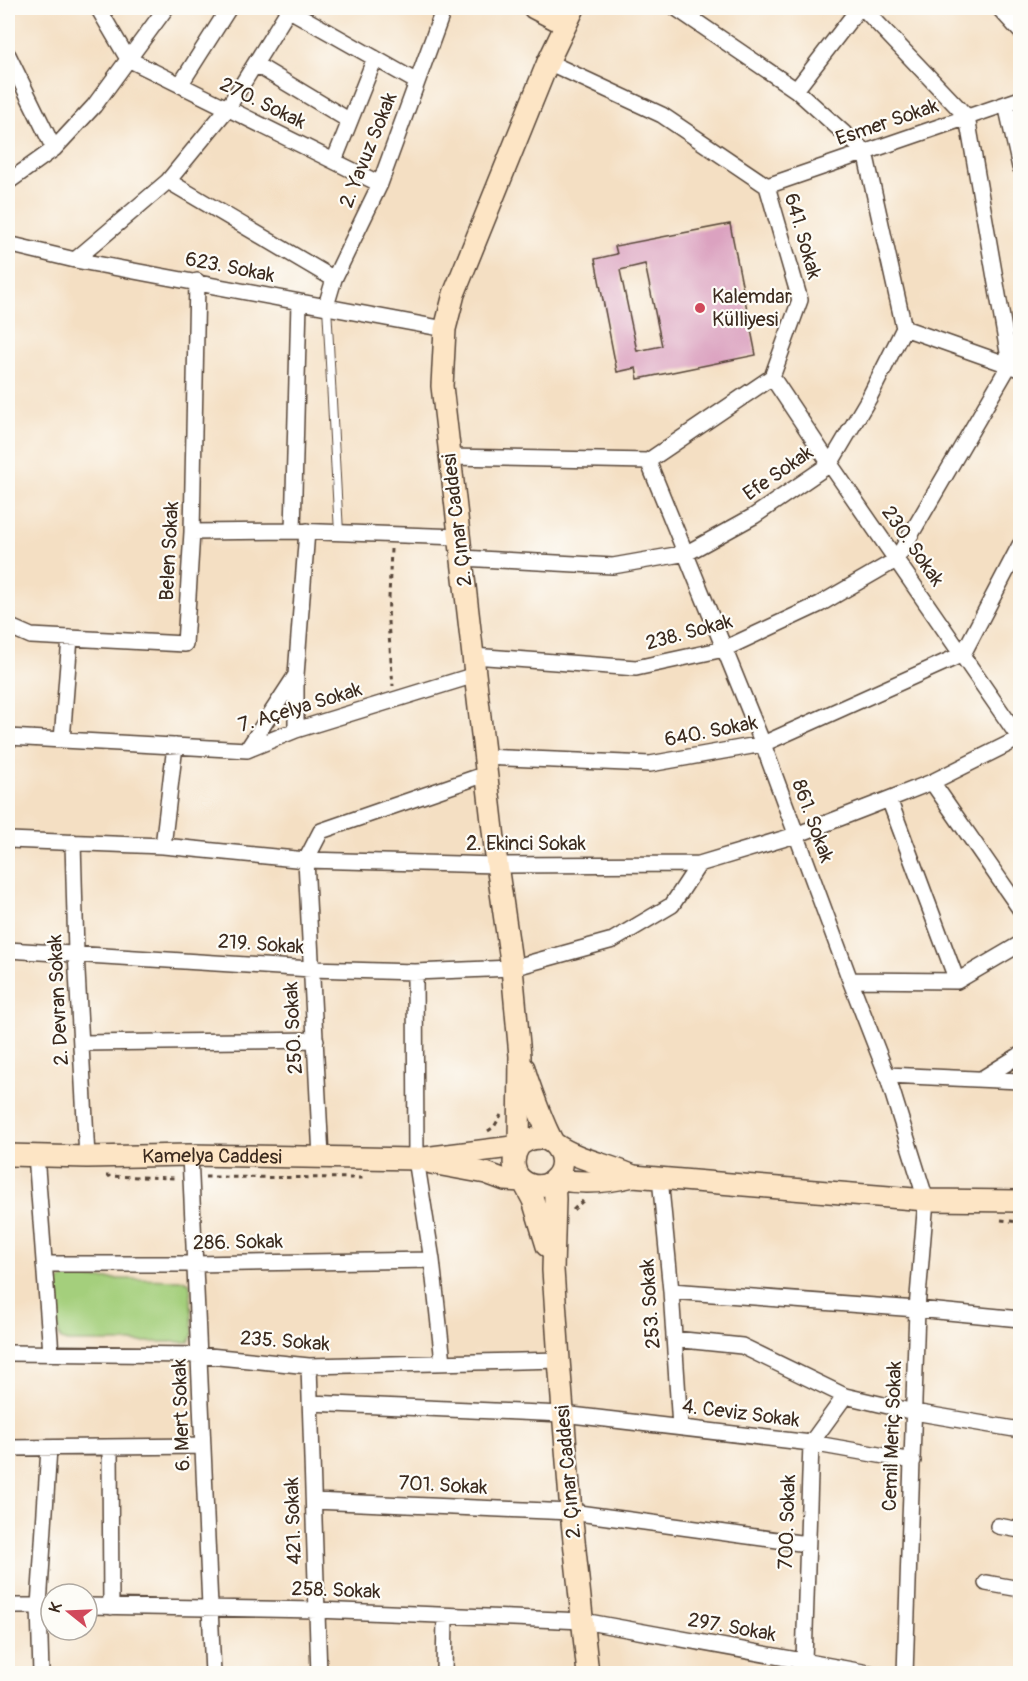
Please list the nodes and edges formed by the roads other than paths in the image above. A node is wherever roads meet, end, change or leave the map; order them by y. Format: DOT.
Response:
graph roads {
  1 [pos="98,8"];
  2 [pos="166,8"];
  3 [pos="229,8"];
  4 [pos="287,8"];
  5 [pos="444,8"];
  6 [pos="534,8"];
  7 [pos="676,8"];
  8 [pos="861,8"];
  9 [pos="999,8"];
  10 [pos="569,16"];
  11 [pos="1020,31"];
  12 [pos="8,55"];
  13 [pos="375,58"];
  14 [pos="128,59"];
  15 [pos="548,62"];
  16 [pos="255,64"];
  17 [pos="417,82"];
  18 [pos="180,85"];
  19 [pos="796,90"];
  20 [pos="1013,101"];
  21 [pos="227,109"];
  22 [pos="967,117"];
  23 [pos="350,121"];
  24 [pos="54,149"];
  25 [pos="865,152"];
  26 [pos="334,161"];
  27 [pos="1020,167"];
  28 [pos="168,181"];
  29 [pos="8,182"];
  30 [pos="380,184"];
  31 [pos="767,186"];
  32 [pos="8,244"];
  33 [pos="75,260"];
  34 [pos="334,279"];
  35 [pos="197,281"];
  36 [pos="299,302"];
  37 [pos="326,306"];
  38 [pos="904,328"];
  39 [pos="445,329"];
  40 [pos="1015,366"];
  41 [pos="772,377"];
  42 [pos="449,457"];
  43 [pos="648,461"];
  44 [pos="830,464"];
  45 [pos="300,531"];
  46 [pos="192,532"];
  47 [pos="339,532"];
  48 [pos="459,537"];
  49 [pos="1020,546"];
  50 [pos="687,554"];
  51 [pos="462,558"];
  52 [pos="896,560"];
  53 [pos="8,626"];
  54 [pos="70,638"];
  55 [pos="724,649"];
  56 [pos="963,654"];
  57 [pos="474,666"];
  58 [pos="296,675"];
  59 [pos="296,730"];
  60 [pos="8,737"];
  61 [pos="1020,738"];
  62 [pos="62,740"];
  63 [pos="763,744"];
  64 [pos="175,746"];
  65 [pos="247,750"];
  66 [pos="485,766"];
  67 [pos="932,782"];
  68 [pos="889,799"];
  69 [pos="796,835"];
  70 [pos="8,840"];
  71 [pos="73,842"];
  72 [pos="163,846"];
  73 [pos="306,860"];
  74 [pos="699,864"];
  75 [pos="497,865"];
  76 [pos="1020,909"];
  77 [pos="1020,944"];
  78 [pos="8,950"];
  79 [pos="76,953"];
  80 [pos="512,968"];
  81 [pos="311,969"];
  82 [pos="415,972"];
  83 [pos="850,980"];
  84 [pos="957,981"];
  85 [pos="316,1040"];
  86 [pos="82,1043"];
  87 [pos="1020,1055"];
  88 [pos="520,1056"];
  89 [pos="887,1075"];
  90 [pos="983,1078"];
  91 [pos="1020,1081"];
  92 [pos="553,1143"];
  93 [pos="519,1146"];
  94 [pos="8,1155"];
  95 [pos="36,1155"];
  96 [pos="190,1155"];
  97 [pos="87,1157"];
  98 [pos="321,1157"];
  99 [pos="416,1159"];
  100 [pos="633,1176"];
  101 [pos="660,1178"];
  102 [pos="554,1179"];
  103 [pos="523,1181"];
  104 [pos="926,1200"];
  105 [pos="1020,1202"];
  106 [pos="432,1260"];
  107 [pos="44,1263"];
  108 [pos="195,1264"];
  109 [pos="553,1270"];
  110 [pos="672,1291"];
  111 [pos="917,1309"];
  112 [pos="1020,1319"];
  113 [pos="674,1339"];
  114 [pos="8,1353"];
  115 [pos="51,1353"];
  116 [pos="199,1355"];
  117 [pos="559,1360"];
  118 [pos="443,1362"];
  119 [pos="309,1366"];
  120 [pos="844,1396"];
  121 [pos="310,1403"];
  122 [pos="914,1412"];
  123 [pos="563,1414"];
  124 [pos="680,1427"];
  125 [pos="1020,1430"];
  126 [pos="811,1443"];
  127 [pos="203,1446"];
  128 [pos="110,1447"];
  129 [pos="8,1448"];
  130 [pos="49,1448"];
  131 [pos="913,1461"];
  132 [pos="314,1501"];
  133 [pos="571,1512"];
  134 [pos="998,1526"];
  135 [pos="1020,1530"];
  136 [pos="807,1544"];
  137 [pos="46,1582"];
  138 [pos="986,1583"];
  139 [pos="1020,1589"];
  140 [pos="8,1606"];
  141 [pos="39,1606"];
  142 [pos="99,1606"];
  143 [pos="111,1607"];
  144 [pos="210,1608"];
  145 [pos="317,1610"];
  146 [pos="445,1616"];
  147 [pos="583,1622"];
  148 [pos="43,1642"];
  149 [pos="804,1661"];
  150 [pos="41,1674"];
  151 [pos="213,1674"];
  152 [pos="319,1674"];
  153 [pos="444,1674"];
  154 [pos="588,1674"];
  155 [pos="874,1674"];
  156 [pos="905,1674"];
  1 -- 14 [label="street"];
  2 -- 14 [label="street"];
  3 -- 18 [label="street"];
  4 -- 13 [label="street"];
  4 -- 16 [label="street"];
  5 -- 17 [label="street, 2. Yavuz Sokak"];
  6 -- 10 [label="street"];
  7 -- 19 [label="street"];
  8 -- 19 [label="street"];
  8 -- 22 [label="street"];
  9 -- 11 [label="street"];
  10 -- 15 [label="street, 2. Çınar Caddesi"];
  12 -- 24 [label="street"];
  13 -- 17 [label="street"];
  13 -- 23 [label="street"];
  14 -- 18 [label="street, 270. Sokak"];
  14 -- 24 [label="street"];
  15 -- 31 [label="street, 641. Sokak"];
  15 -- 39 [label="street, 2. Çınar Caddesi"];
  16 -- 21 [label="street"];
  16 -- 23 [label="street"];
  17 -- 30 [label="street, 2. Yavuz Sokak"];
  18 -- 21 [label="street, 270. Sokak"];
  19 -- 25 [label="street"];
  20 -- 22 [label="street, Esmer Sokak"];
  20 -- 27 [label="street"];
  21 -- 26 [label="street, 270. Sokak"];
  21 -- 28 [label="street"];
  22 -- 25 [label="street, Esmer Sokak"];
  22 -- 40 [label="street"];
  23 -- 26 [label="street"];
  24 -- 29 [label="street"];
  25 -- 31 [label="street, Esmer Sokak"];
  25 -- 38 [label="street"];
  26 -- 30 [label="street, 270. Sokak"];
  28 -- 33 [label="street"];
  28 -- 34 [label="street"];
  30 -- 34 [label="street, 2. Yavuz Sokak"];
  31 -- 41 [label="street, 641. Sokak"];
  32 -- 33 [label="street, 623. Sokak"];
  33 -- 35 [label="street, 623. Sokak"];
  34 -- 37 [label="street, 2. Yavuz Sokak"];
  35 -- 36 [label="street, 623. Sokak"];
  35 -- 46 [label="street, Belen Sokak"];
  36 -- 37 [label="street, 623. Sokak"];
  36 -- 45 [label="street"];
  37 -- 39 [label="street, 623. Sokak"];
  37 -- 47 [label="lane"];
  38 -- 40 [label="street"];
  38 -- 44 [label="street, Efe Sokak"];
  39 -- 42 [label="street, 2. Çınar Caddesi"];
  40 -- 52 [label="street"];
  41 -- 43 [label="street"];
  41 -- 44 [label="street, 230. Sokak"];
  42 -- 43 [label="street"];
  42 -- 48 [label="street, 2. Çınar Caddesi"];
  43 -- 50 [label="street, 861. Sokak"];
  44 -- 50 [label="street, Efe Sokak"];
  44 -- 52 [label="street, 230. Sokak"];
  45 -- 46 [label="street"];
  45 -- 47 [label="street"];
  45 -- 58 [label="street"];
  46 -- 54 [label="street, Belen Sokak"];
  47 -- 48 [label="street"];
  48 -- 51 [label="street, 2. Çınar Caddesi"];
  49 -- 56 [label="street"];
  50 -- 51 [label="street, Efe Sokak"];
  50 -- 55 [label="street, 861. Sokak"];
  51 -- 57 [label="street, 2. Çınar Caddesi"];
  52 -- 55 [label="street, 238. Sokak"];
  52 -- 56 [label="street, 230. Sokak"];
  53 -- 54 [label="street, Belen Sokak"];
  54 -- 62 [label="street"];
  55 -- 57 [label="street, 238. Sokak"];
  55 -- 63 [label="street, 861. Sokak"];
  56 -- 61 [label="street, 230. Sokak"];
  56 -- 63 [label="street, 640. Sokak"];
  57 -- 59 [label="street, 7. Açelya Sokak"];
  57 -- 66 [label="street, 2. Çınar Caddesi"];
  58 -- 59 [label="street"];
  58 -- 65 [label="street"];
  59 -- 65 [label="street, 7. Açelya Sokak"];
  60 -- 62 [label="street, 7. Açelya Sokak"];
  61 -- 67 [label="street, 2. Ekinci Sokak"];
  62 -- 64 [label="street, 7. Açelya Sokak"];
  63 -- 66 [label="street, 640. Sokak"];
  63 -- 69 [label="street, 861. Sokak"];
  64 -- 65 [label="street, 7. Açelya Sokak"];
  64 -- 72 [label="street"];
  66 -- 73 [label="street"];
  66 -- 75 [label="street, 2. Çınar Caddesi"];
  67 -- 68 [label="street, 2. Ekinci Sokak"];
  67 -- 76 [label="street"];
  68 -- 69 [label="street, 2. Ekinci Sokak"];
  68 -- 84 [label="street"];
  69 -- 74 [label="street, 2. Ekinci Sokak"];
  69 -- 83 [label="street, 861. Sokak"];
  70 -- 71 [label="street, 2. Ekinci Sokak"];
  71 -- 72 [label="street, 2. Ekinci Sokak"];
  71 -- 79 [label="street, 2. Devran Sokak"];
  72 -- 73 [label="street, 2. Ekinci Sokak"];
  73 -- 75 [label="street, 2. Ekinci Sokak"];
  73 -- 81 [label="street, 250. Sokak"];
  74 -- 75 [label="street, 2. Ekinci Sokak"];
  74 -- 80 [label="street, 219. Sokak"];
  75 -- 80 [label="street, 2. Çınar Caddesi"];
  77 -- 84 [label="street"];
  78 -- 79 [label="street, 219. Sokak"];
  79 -- 81 [label="street, 219. Sokak"];
  79 -- 86 [label="street, 2. Devran Sokak"];
  80 -- 82 [label="street, 219. Sokak"];
  80 -- 88 [label="street, 2. Çınar Caddesi"];
  81 -- 82 [label="street, 219. Sokak"];
  81 -- 85 [label="street, 250. Sokak"];
  82 -- 99 [label="street"];
  83 -- 84 [label="street"];
  83 -- 89 [label="street, 861. Sokak"];
  85 -- 86 [label="street"];
  85 -- 98 [label="street, 250. Sokak"];
  86 -- 97 [label="street, 2. Devran Sokak"];
  87 -- 90 [label="street"];
  88 -- 92 [label="street"];
  88 -- 93 [label="street"];
  89 -- 90 [label="street"];
  89 -- 104 [label="street, 861. Sokak"];
  90 -- 91 [label="street"];
  92 -- 93 [label="street"];
  92 -- 100 [label="street"];
  92 -- 102 [label="street"];
  93 -- 99 [label="street"];
  93 -- 103 [label="street"];
  94 -- 95 [label="street, Kamelya Caddesi"];
  95 -- 97 [label="street, Kamelya Caddesi"];
  95 -- 107 [label="street"];
  96 -- 97 [label="street, Kamelya Caddesi"];
  96 -- 98 [label="street, Kamelya Caddesi"];
  96 -- 108 [label="street, 6. Mert Sokak"];
  98 -- 99 [label="street, Kamelya Caddesi"];
  99 -- 103 [label="street"];
  99 -- 106 [label="street"];
  100 -- 101 [label="street"];
  100 -- 102 [label="street"];
  101 -- 104 [label="street"];
  101 -- 110 [label="street, 253. Sokak"];
  102 -- 103 [label="street"];
  102 -- 109 [label="street"];
  103 -- 109 [label="street"];
  104 -- 105 [label="street"];
  104 -- 111 [label="street, Cemil Meriç Sokak"];
  106 -- 108 [label="street, 286. Sokak"];
  106 -- 118 [label="street"];
  107 -- 108 [label="street, 286. Sokak"];
  107 -- 115 [label="street"];
  108 -- 116 [label="street, 6. Mert Sokak"];
  109 -- 117 [label="street, 2. Çınar Caddesi"];
  110 -- 111 [label="street"];
  110 -- 113 [label="street, 253. Sokak"];
  111 -- 112 [label="street"];
  111 -- 122 [label="street, Cemil Meriç Sokak"];
  113 -- 120 [label="street"];
  113 -- 124 [label="street, 253. Sokak"];
  114 -- 115 [label="street, 235. Sokak"];
  115 -- 116 [label="street, 235. Sokak"];
  116 -- 119 [label="street, 235. Sokak"];
  116 -- 127 [label="street, 6. Mert Sokak"];
  117 -- 118 [label="street, 235. Sokak"];
  117 -- 123 [label="street, 2. Çınar Caddesi"];
  118 -- 119 [label="street, 235. Sokak"];
  119 -- 121 [label="street, 421. Sokak"];
  120 -- 122 [label="street"];
  120 -- 126 [label="street"];
  121 -- 123 [label="street"];
  121 -- 132 [label="street, 421. Sokak"];
  122 -- 125 [label="street"];
  122 -- 131 [label="street, Cemil Meriç Sokak"];
  123 -- 124 [label="street, 4. Ceviz Sokak"];
  123 -- 133 [label="street, 2. Çınar Caddesi"];
  124 -- 126 [label="street, 4. Ceviz Sokak"];
  126 -- 131 [label="street, 4. Ceviz Sokak"];
  126 -- 136 [label="street, 700. Sokak"];
  127 -- 128 [label="street"];
  127 -- 144 [label="street, 6. Mert Sokak"];
  128 -- 130 [label="street"];
  128 -- 143 [label="street"];
  129 -- 130 [label="street"];
  130 -- 137 [label="street"];
  131 -- 156 [label="street, Cemil Meriç Sokak"];
  132 -- 133 [label="street, 701. Sokak"];
  132 -- 145 [label="street, 421. Sokak"];
  133 -- 136 [label="street, 701. Sokak"];
  133 -- 147 [label="street, 2. Çınar Caddesi"];
  134 -- 135 [label="street"];
  136 -- 149 [label="street, 700. Sokak"];
  138 -- 139 [label="street"];
  140 -- 141 [label="street"];
  142 -- 143 [label="street, 258. Sokak"];
  143 -- 144 [label="street, 258. Sokak"];
  144 -- 145 [label="street, 258. Sokak"];
  144 -- 151 [label="street, 6. Mert Sokak"];
  145 -- 146 [label="street, 258. Sokak"];
  145 -- 152 [label="street, 421. Sokak"];
  146 -- 147 [label="street, 258. Sokak"];
  146 -- 153 [label="street"];
  147 -- 149 [label="street, 297. Sokak"];
  147 -- 154 [label="street, 2. Çınar Caddesi"];
  148 -- 150 [label="street"];
  149 -- 155 [label="street, 297. Sokak"];
}
